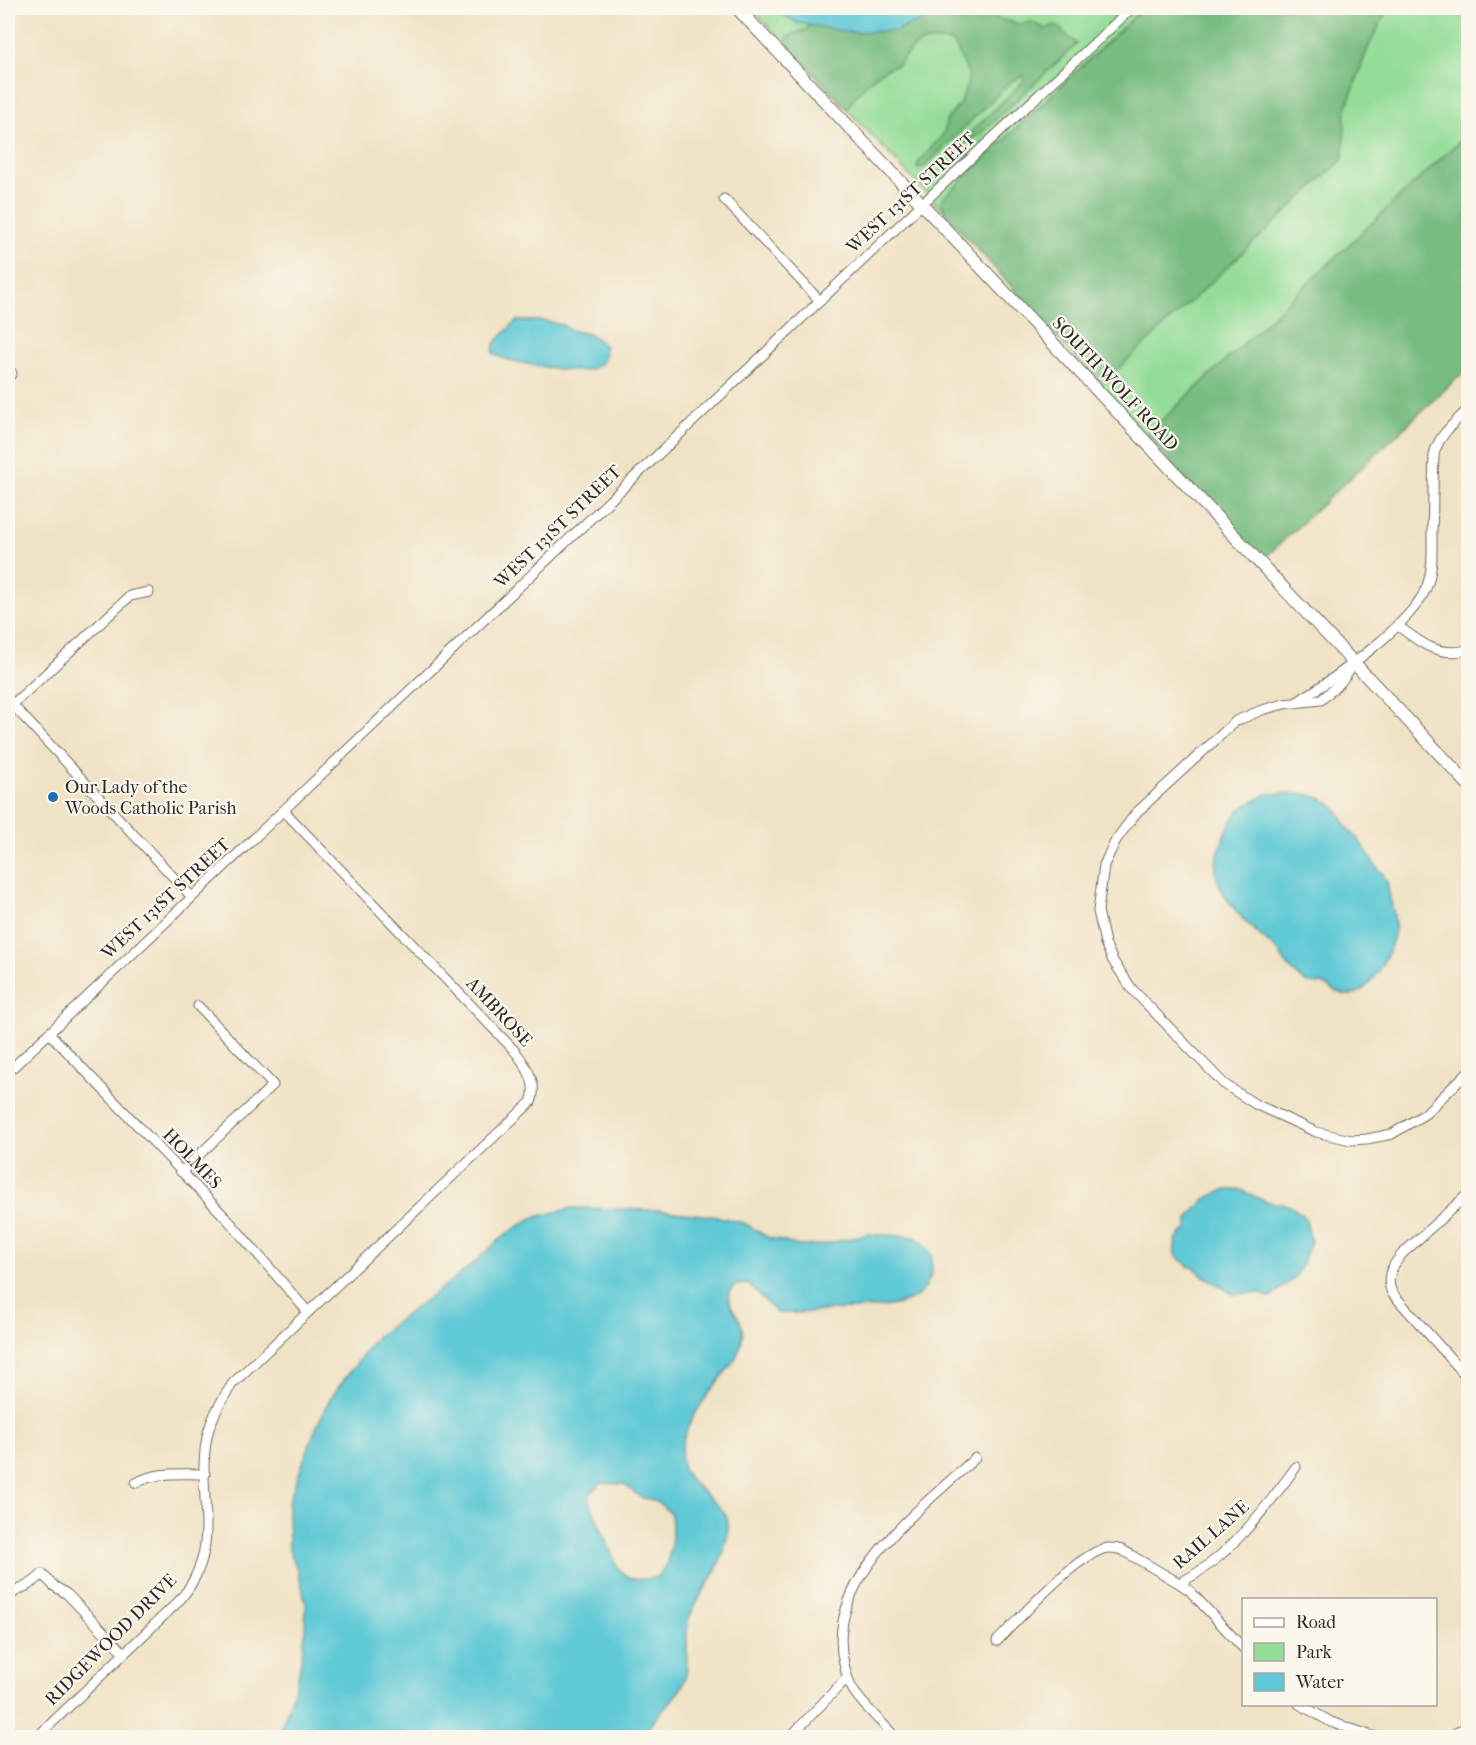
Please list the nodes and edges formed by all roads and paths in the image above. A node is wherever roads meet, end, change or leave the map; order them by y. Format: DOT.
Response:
graph roads {
  1 [pos="737,8"];
  2 [pos="1132,8"];
  3 [pos="724,199"];
  4 [pos="922,204"];
  5 [pos="820,302"];
  6 [pos="1468,409"];
  7 [pos="149,592"];
  8 [pos="1397,626"];
  9 [pos="1468,650"];
  10 [pos="1354,663"];
  11 [pos="10,703"];
  12 [pos="1468,784"];
  13 [pos="284,811"];
  14 [pos="191,896"];
  15 [pos="198,1006"];
  16 [pos="49,1033"];
  17 [pos="8,1057"];
  18 [pos="15,1065"];
  19 [pos="8,1072"];
  20 [pos="1468,1072"];
  21 [pos="181,1172"];
  22 [pos="1468,1194"];
  23 [pos="308,1312"];
  24 [pos="1468,1378"];
  25 [pos="975,1458"];
  26 [pos="1296,1467"];
  27 [pos="205,1474"];
  28 [pos="136,1483"];
  29 [pos="1179,1583"];
  30 [pos="8,1597"];
  31 [pos="997,1641"];
  32 [pos="1242,1647"];
  33 [pos="124,1653"];
  34 [pos="847,1678"];
  35 [pos="1302,1706"];
  36 [pos="1468,1726"];
  37 [pos="36,1737"];
  38 [pos="789,1737"];
  39 [pos="896,1737"];
  40 [pos="1378,1737"];
  41 [pos="1448,1737"];
  1 -- 4 [label="main road, SOUTH WOLF ROAD"];
  2 -- 4 [label="street, WEST 131ST STREET"];
  3 -- 5 [label="street"];
  4 -- 5 [label="street, WEST 131ST STREET"];
  4 -- 10 [label="main road, SOUTH WOLF ROAD"];
  5 -- 13 [label="street, WEST 131ST STREET"];
  6 -- 8 [label="street"];
  7 -- 11 [label="street"];
  8 -- 9 [label="street"];
  8 -- 10 [label="street"];
  10 -- 12 [label="main road, SOUTH WOLF ROAD"];
  10 -- 20 [label="street"];
  11 -- 14 [label="street"];
  13 -- 14 [label="street, WEST 131ST STREET"];
  13 -- 23 [label="street, AMBROSE"];
  14 -- 16 [label="street, WEST 131ST STREET"];
  15 -- 21 [label="street"];
  16 -- 18 [label="street, WEST 131ST STREET"];
  16 -- 21 [label="street, HOLMES"];
  17 -- 18 [label="street"];
  18 -- 19 [label="street, WEST 131ST STREET"];
  21 -- 23 [label="street, HOLMES"];
  22 -- 24 [label="street"];
  23 -- 27 [label="street, RIDGEWOOD DRIVE"];
  25 -- 34 [label="street"];
  26 -- 29 [label="street, RAIL LANE"];
  27 -- 28 [label="street"];
  27 -- 33 [label="street, RIDGEWOOD DRIVE"];
  29 -- 31 [label="street"];
  29 -- 32 [label="street, RAIL LANE"];
  30 -- 33 [label="street"];
  33 -- 37 [label="street, RIDGEWOOD DRIVE"];
  34 -- 38 [label="street"];
  34 -- 39 [label="street"];
  35 -- 40 [label="street"];
  36 -- 41 [label="street"];
}
